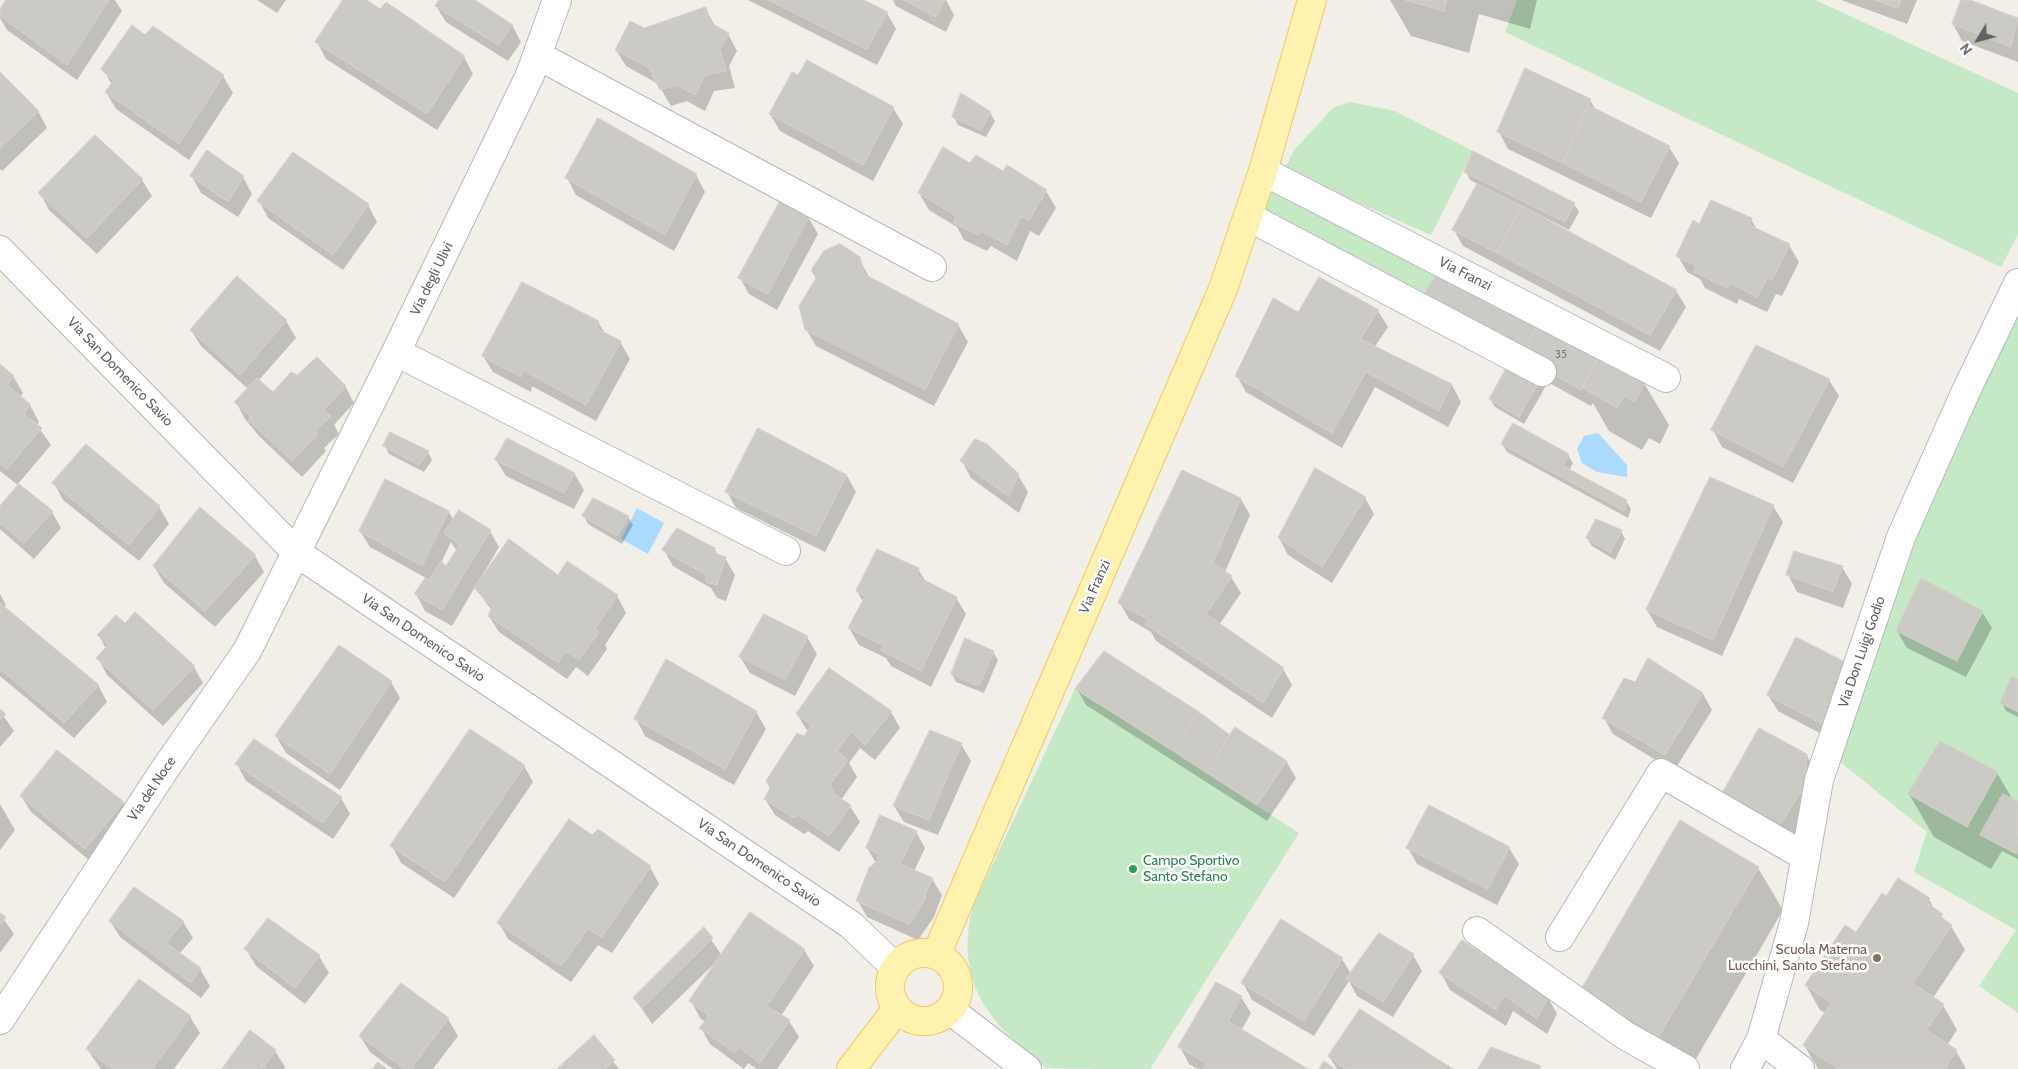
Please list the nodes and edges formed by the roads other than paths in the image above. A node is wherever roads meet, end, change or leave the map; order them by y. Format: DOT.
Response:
graph roads {
  1 [pos="557,0"];
  2 [pos="1312,0"];
  3 [pos="537,55"];
  4 [pos="1263,171"];
  5 [pos="1248,217"];
  6 [pos="0,250"];
  7 [pos="932,267"];
  8 [pos="2018,283"];
  9 [pos="396,352"];
  10 [pos="1542,372"];
  11 [pos="1666,378"];
  12 [pos="786,551"];
  13 [pos="297,553"];
  14 [pos="1806,857"];
  15 [pos="1477,931"];
  16 [pos="1560,937"];
  17 [pos="936,955"];
  18 [pos="896,967"];
  19 [pos="897,1009"];
  20 [pos="950,1010"];
  21 [pos="0,1020"];
  22 [pos="1761,1039"];
  23 [pos="851,1069"];
  24 [pos="1027,1069"];
  25 [pos="1685,1069"];
  26 [pos="1745,1069"];
  27 [pos="1800,1069"];
  1 -- 3 [label="street, Via degli Ulivi"];
  2 -- 4 [label="main road, Via Franzi"];
  3 -- 7 [label="street"];
  3 -- 9 [label="street, Via degli Ulivi"];
  4 -- 5 [label="main road, Via Franzi"];
  4 -- 11 [label="street, Via Franzi"];
  5 -- 10 [label="street"];
  5 -- 17 [label="main road, Via Franzi"];
  6 -- 13 [label="street, Via San Domenico Savio"];
  8 -- 14 [label="street, Via Don Luigi Godio"];
  9 -- 12 [label="street"];
  9 -- 13 [label="street, Via degli Ulivi"];
  13 -- 18 [label="street, Via San Domenico Savio"];
  13 -- 21 [label="street, Via del Noce"];
  14 -- 16 [label="street"];
  14 -- 22 [label="street, Via Don Luigi Godio"];
  15 -- 25 [label="street"];
  17 -- 18 [label="main road"];
  17 -- 20 [label="main road"];
  18 -- 19 [label="main road"];
  19 -- 20 [label="main road"];
  19 -- 23 [label="main road"];
  20 -- 24 [label="street"];
  22 -- 26 [label="street, Via Don Luigi Godio"];
  22 -- 27 [label="street"];
}
